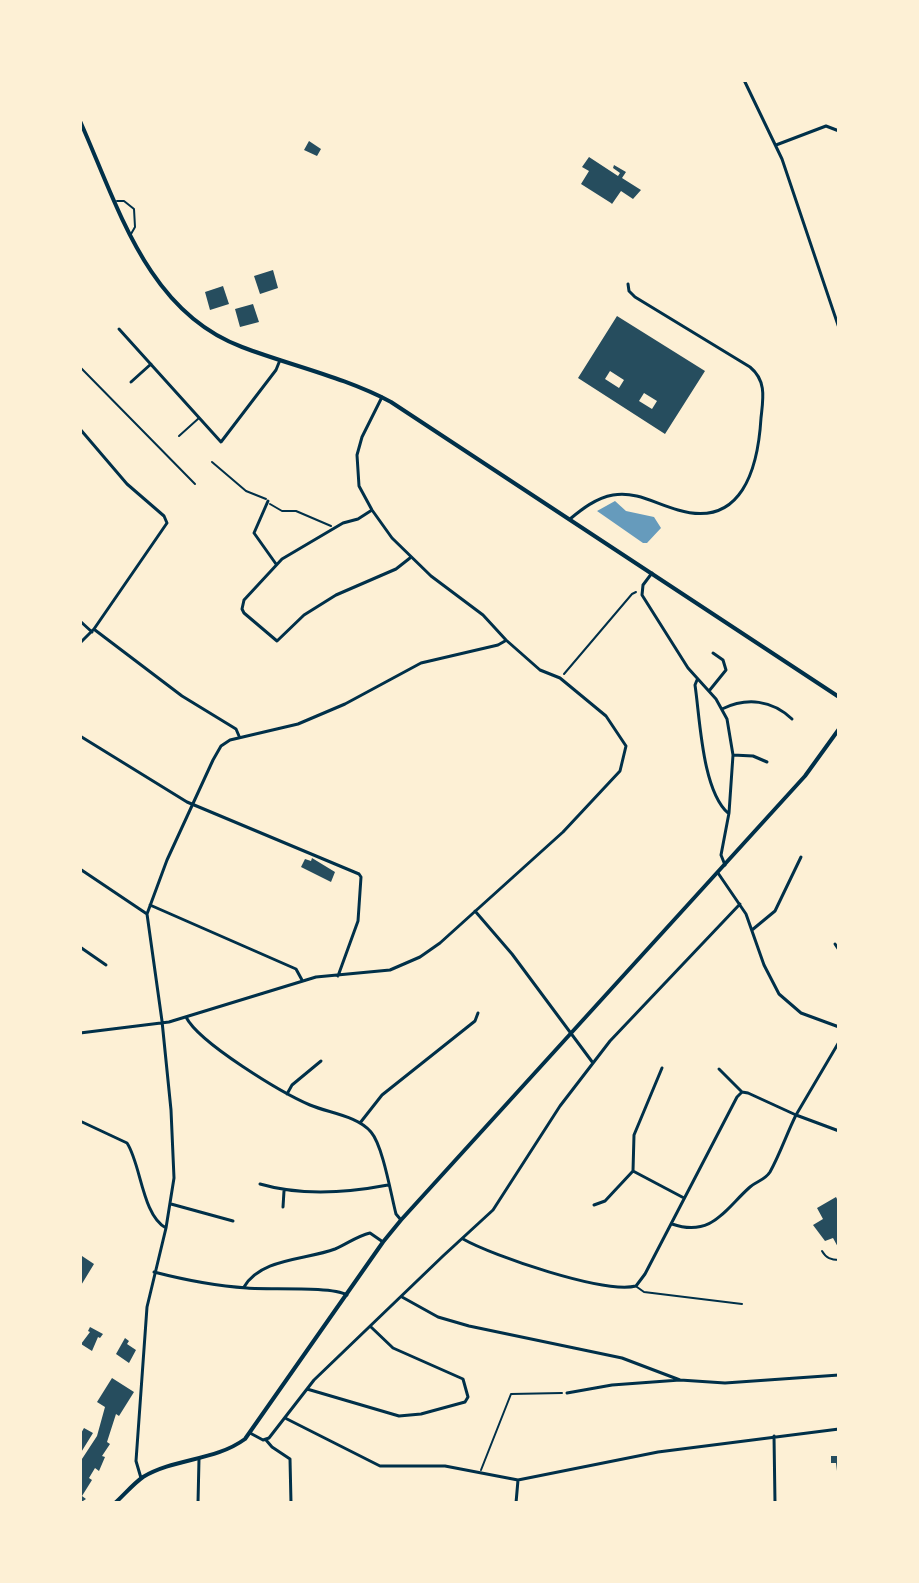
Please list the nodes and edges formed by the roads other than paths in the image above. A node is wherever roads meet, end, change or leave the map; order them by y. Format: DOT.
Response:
graph roads {
  1 [pos="744,80"];
  2 [pos="80,121"];
  3 [pos="839,131"];
  4 [pos="776,145"];
  5 [pos="116,202"];
  6 [pos="131,235"];
  7 [pos="628,284"];
  8 [pos="839,328"];
  9 [pos="119,329"];
  10 [pos="280,360"];
  11 [pos="151,364"];
  12 [pos="131,382"];
  13 [pos="382,397"];
  14 [pos="199,417"];
  15 [pos="80,429"];
  16 [pos="179,436"];
  17 [pos="268,501"];
  18 [pos="372,510"];
  19 [pos="570,519"];
  20 [pos="410,558"];
  21 [pos="276,564"];
  22 [pos="652,573"];
  23 [pos="80,621"];
  24 [pos="93,630"];
  25 [pos="506,640"];
  26 [pos="80,643"];
  27 [pos="713,653"];
  28 [pos="697,680"];
  29 [pos="709,691"];
  30 [pos="839,697"];
  31 [pos="722,709"];
  32 [pos="792,719"];
  33 [pos="839,729"];
  34 [pos="80,736"];
  35 [pos="239,736"];
  36 [pos="733,755"];
  37 [pos="767,762"];
  38 [pos="193,804"];
  39 [pos="729,813"];
  40 [pos="801,857"];
  41 [pos="725,865"];
  42 [pos="80,869"];
  43 [pos="718,873"];
  44 [pos="740,904"];
  45 [pos="150,905"];
  46 [pos="475,910"];
  47 [pos="147,914"];
  48 [pos="752,930"];
  49 [pos="835,944"];
  50 [pos="80,947"];
  51 [pos="839,950"];
  52 [pos="106,965"];
  53 [pos="338,976"];
  54 [pos="302,980"];
  55 [pos="478,1013"];
  56 [pos="186,1017"];
  57 [pos="162,1021"];
  58 [pos="839,1027"];
  59 [pos="80,1033"];
  60 [pos="571,1033"];
  61 [pos="839,1042"];
  62 [pos="321,1061"];
  63 [pos="593,1063"];
  64 [pos="662,1068"];
  65 [pos="719,1069"];
  66 [pos="742,1092"];
  67 [pos="287,1094"];
  68 [pos="796,1115"];
  69 [pos="80,1121"];
  70 [pos="360,1123"];
  71 [pos="839,1131"];
  72 [pos="633,1171"];
  73 [pos="260,1184"];
  74 [pos="388,1185"];
  75 [pos="284,1191"];
  76 [pos="684,1198"];
  77 [pos="171,1204"];
  78 [pos="594,1205"];
  79 [pos="283,1207"];
  80 [pos="401,1220"];
  81 [pos="233,1221"];
  82 [pos="672,1224"];
  83 [pos="166,1228"];
  84 [pos="463,1239"];
  85 [pos="383,1242"];
  86 [pos="822,1251"];
  87 [pos="839,1260"];
  88 [pos="154,1272"];
  89 [pos="636,1286"];
  90 [pos="244,1288"];
  91 [pos="347,1295"];
  92 [pos="402,1297"];
  93 [pos="742,1304"];
  94 [pos="371,1327"];
  95 [pos="839,1375"];
  96 [pos="680,1380"];
  97 [pos="307,1389"];
  98 [pos="567,1393"];
  99 [pos="285,1418"];
  100 [pos="839,1429"];
  101 [pos="250,1433"];
  102 [pos="774,1436"];
  103 [pos="266,1440"];
  104 [pos="199,1459"];
  105 [pos="141,1478"];
  106 [pos="518,1480"];
  107 [pos="115,1503"];
  108 [pos="198,1503"];
  109 [pos="291,1503"];
  110 [pos="516,1503"];
  111 [pos="775,1503"];
  1 -- 4 [label="street"];
  2 -- 5 [label="street"];
  3 -- 4 [label="street"];
  4 -- 8 [label="street"];
  5 -- 6 [label="street"];
  5 -- 6 [label="lane"];
  6 -- 10 [label="street"];
  7 -- 19 [label="street"];
  9 -- 11 [label="street"];
  10 -- 13 [label="street"];
  10 -- 14 [label="street"];
  11 -- 12 [label="street"];
  11 -- 14 [label="street"];
  13 -- 18 [label="street"];
  13 -- 19 [label="street"];
  14 -- 16 [label="lane"];
  15 -- 24 [label="street"];
  17 -- 21 [label="street"];
  18 -- 20 [label="street"];
  18 -- 21 [label="street"];
  19 -- 22 [label="street"];
  20 -- 21 [label="street"];
  20 -- 25 [label="street"];
  22 -- 28 [label="street"];
  22 -- 30 [label="street"];
  23 -- 24 [label="street"];
  24 -- 26 [label="street"];
  24 -- 35 [label="street"];
  25 -- 35 [label="street"];
  25 -- 46 [label="street"];
  27 -- 29 [label="street"];
  28 -- 29 [label="street"];
  28 -- 39 [label="street"];
  29 -- 31 [label="street"];
  31 -- 32 [label="street"];
  31 -- 36 [label="street"];
  33 -- 41 [label="street"];
  34 -- 38 [label="street"];
  35 -- 38 [label="street"];
  36 -- 37 [label="street"];
  36 -- 39 [label="street"];
  38 -- 45 [label="street"];
  38 -- 53 [label="street"];
  39 -- 41 [label="street"];
  40 -- 48 [label="street"];
  41 -- 43 [label="street"];
  42 -- 47 [label="street"];
  43 -- 44 [label="street"];
  43 -- 60 [label="street"];
  44 -- 48 [label="street"];
  44 -- 63 [label="street"];
  45 -- 47 [label="street"];
  45 -- 54 [label="street"];
  46 -- 53 [label="street"];
  46 -- 60 [label="street"];
  47 -- 57 [label="street"];
  48 -- 58 [label="street"];
  49 -- 51 [label="street"];
  50 -- 52 [label="street"];
  53 -- 54 [label="street"];
  54 -- 56 [label="street"];
  55 -- 70 [label="street"];
  56 -- 57 [label="street"];
  56 -- 67 [label="street"];
  57 -- 59 [label="street"];
  57 -- 77 [label="street"];
  60 -- 63 [label="street"];
  60 -- 80 [label="street"];
  61 -- 68 [label="street"];
  62 -- 67 [label="street"];
  63 -- 84 [label="street"];
  64 -- 72 [label="street"];
  65 -- 66 [label="street"];
  66 -- 68 [label="street"];
  66 -- 76 [label="street"];
  67 -- 70 [label="street"];
  68 -- 71 [label="street"];
  68 -- 82 [label="street"];
  69 -- 83 [label="street"];
  70 -- 74 [label="street"];
  72 -- 76 [label="street"];
  72 -- 78 [label="street"];
  73 -- 75 [label="street"];
  74 -- 75 [label="street"];
  74 -- 80 [label="street"];
  75 -- 79 [label="street"];
  76 -- 82 [label="street"];
  77 -- 81 [label="street"];
  77 -- 83 [label="street"];
  80 -- 85 [label="street"];
  82 -- 89 [label="street"];
  83 -- 88 [label="street"];
  84 -- 89 [label="street"];
  84 -- 92 [label="street"];
  85 -- 90 [label="street"];
  85 -- 91 [label="street"];
  86 -- 87 [label="lane"];
  88 -- 90 [label="street"];
  88 -- 105 [label="street"];
  89 -- 93 [label="lane"];
  90 -- 91 [label="street"];
  91 -- 101 [label="street"];
  92 -- 94 [label="street"];
  92 -- 96 [label="street"];
  94 -- 97 [label="street"];
  94 -- 97 [label="street"];
  95 -- 96 [label="street"];
  96 -- 98 [label="street"];
  97 -- 99 [label="street"];
  99 -- 103 [label="street"];
  99 -- 106 [label="street"];
  100 -- 102 [label="street"];
  101 -- 103 [label="street"];
  101 -- 104 [label="street"];
  102 -- 106 [label="street"];
  102 -- 111 [label="street"];
  103 -- 109 [label="street"];
  104 -- 105 [label="street"];
  104 -- 108 [label="street"];
  105 -- 107 [label="street"];
  106 -- 110 [label="street"];
}
